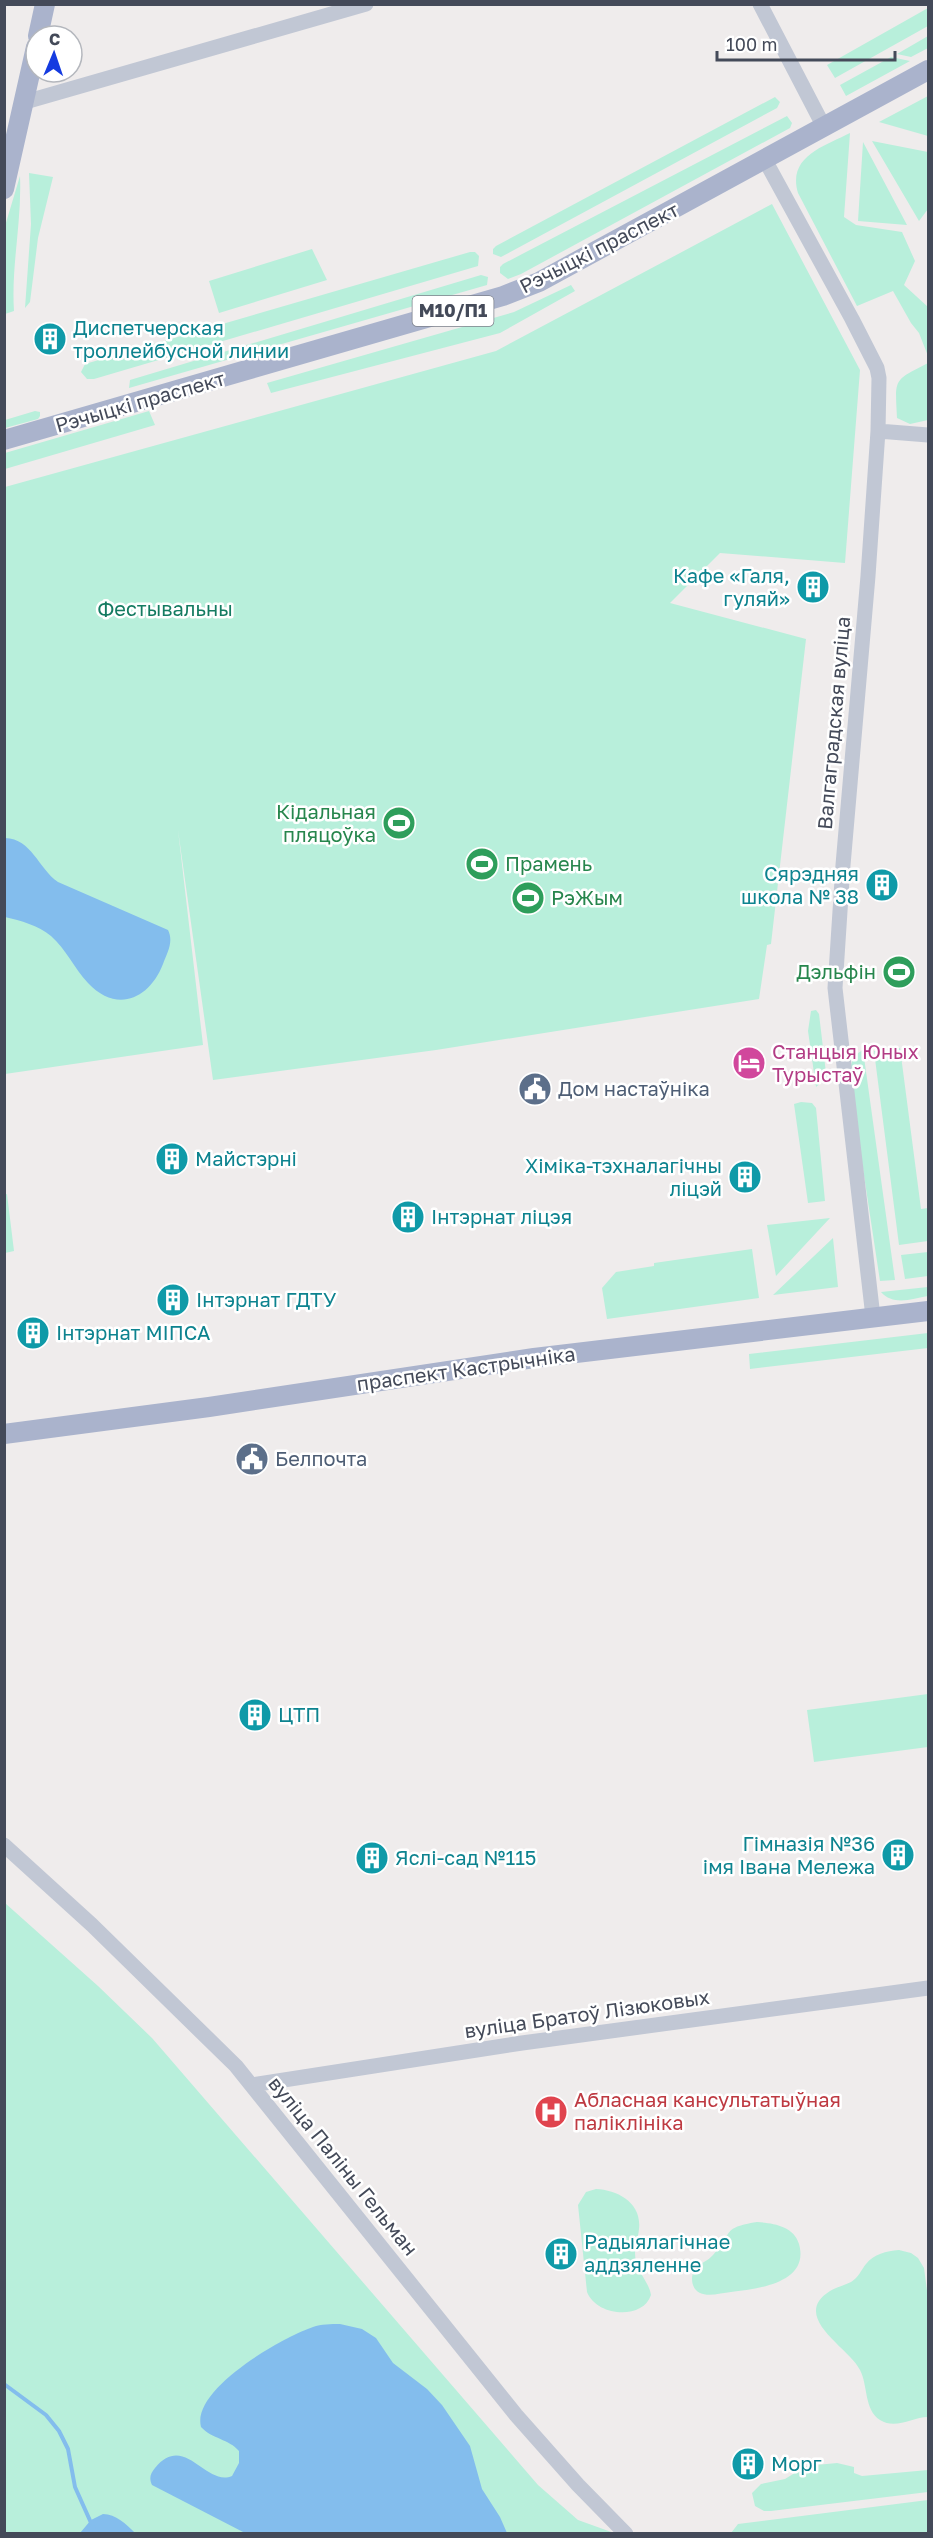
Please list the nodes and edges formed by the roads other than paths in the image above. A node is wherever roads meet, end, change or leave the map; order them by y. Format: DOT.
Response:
graph roads {
  1 [pos="45,4"];
  2 [pos="366,4"];
  3 [pos="760,4"];
  4 [pos="41,24"];
  5 [pos="928,70"];
  6 [pos="29,84"];
  7 [pos="25,102"];
  8 [pos="824,127"];
  9 [pos="765,160"];
  10 [pos="4,189"];
  11 [pos="878,431"];
  12 [pos="928,435"];
  13 [pos="4,440"];
  14 [pos="928,1311"];
  15 [pos="873,1317"];
  16 [pos="4,1434"];
  17 [pos="4,1845"];
  18 [pos="928,1988"];
  19 [pos="252,2085"];
  20 [pos="626,2534"];
  1 -- 4 [label="main road"];
  2 -- 7 [label="street"];
  3 -- 8 [label="street"];
  5 -- 8 [label="main road, Рэчыцкі праспект / М10/П1"];
  6 -- 7 [label="main road"];
  7 -- 10 [label="main road"];
  8 -- 9 [label="main road, Рэчыцкі праспект / М10/П1"];
  9 -- 11 [label="street, Валгаградская вуліца"];
  9 -- 13 [label="main road, Рэчыцкі праспект / М10/П1"];
  11 -- 12 [label="street"];
  11 -- 15 [label="street, Валгаградская вуліца"];
  14 -- 15 [label="main road, праспект Кастрычніка"];
  15 -- 16 [label="main road, праспект Кастрычніка"];
  17 -- 19 [label="street, вуліца Паліны Гельман"];
  18 -- 19 [label="street, вуліца Братоў Лізюковых"];
  19 -- 20 [label="street, вуліца Паліны Гельман"];
}
